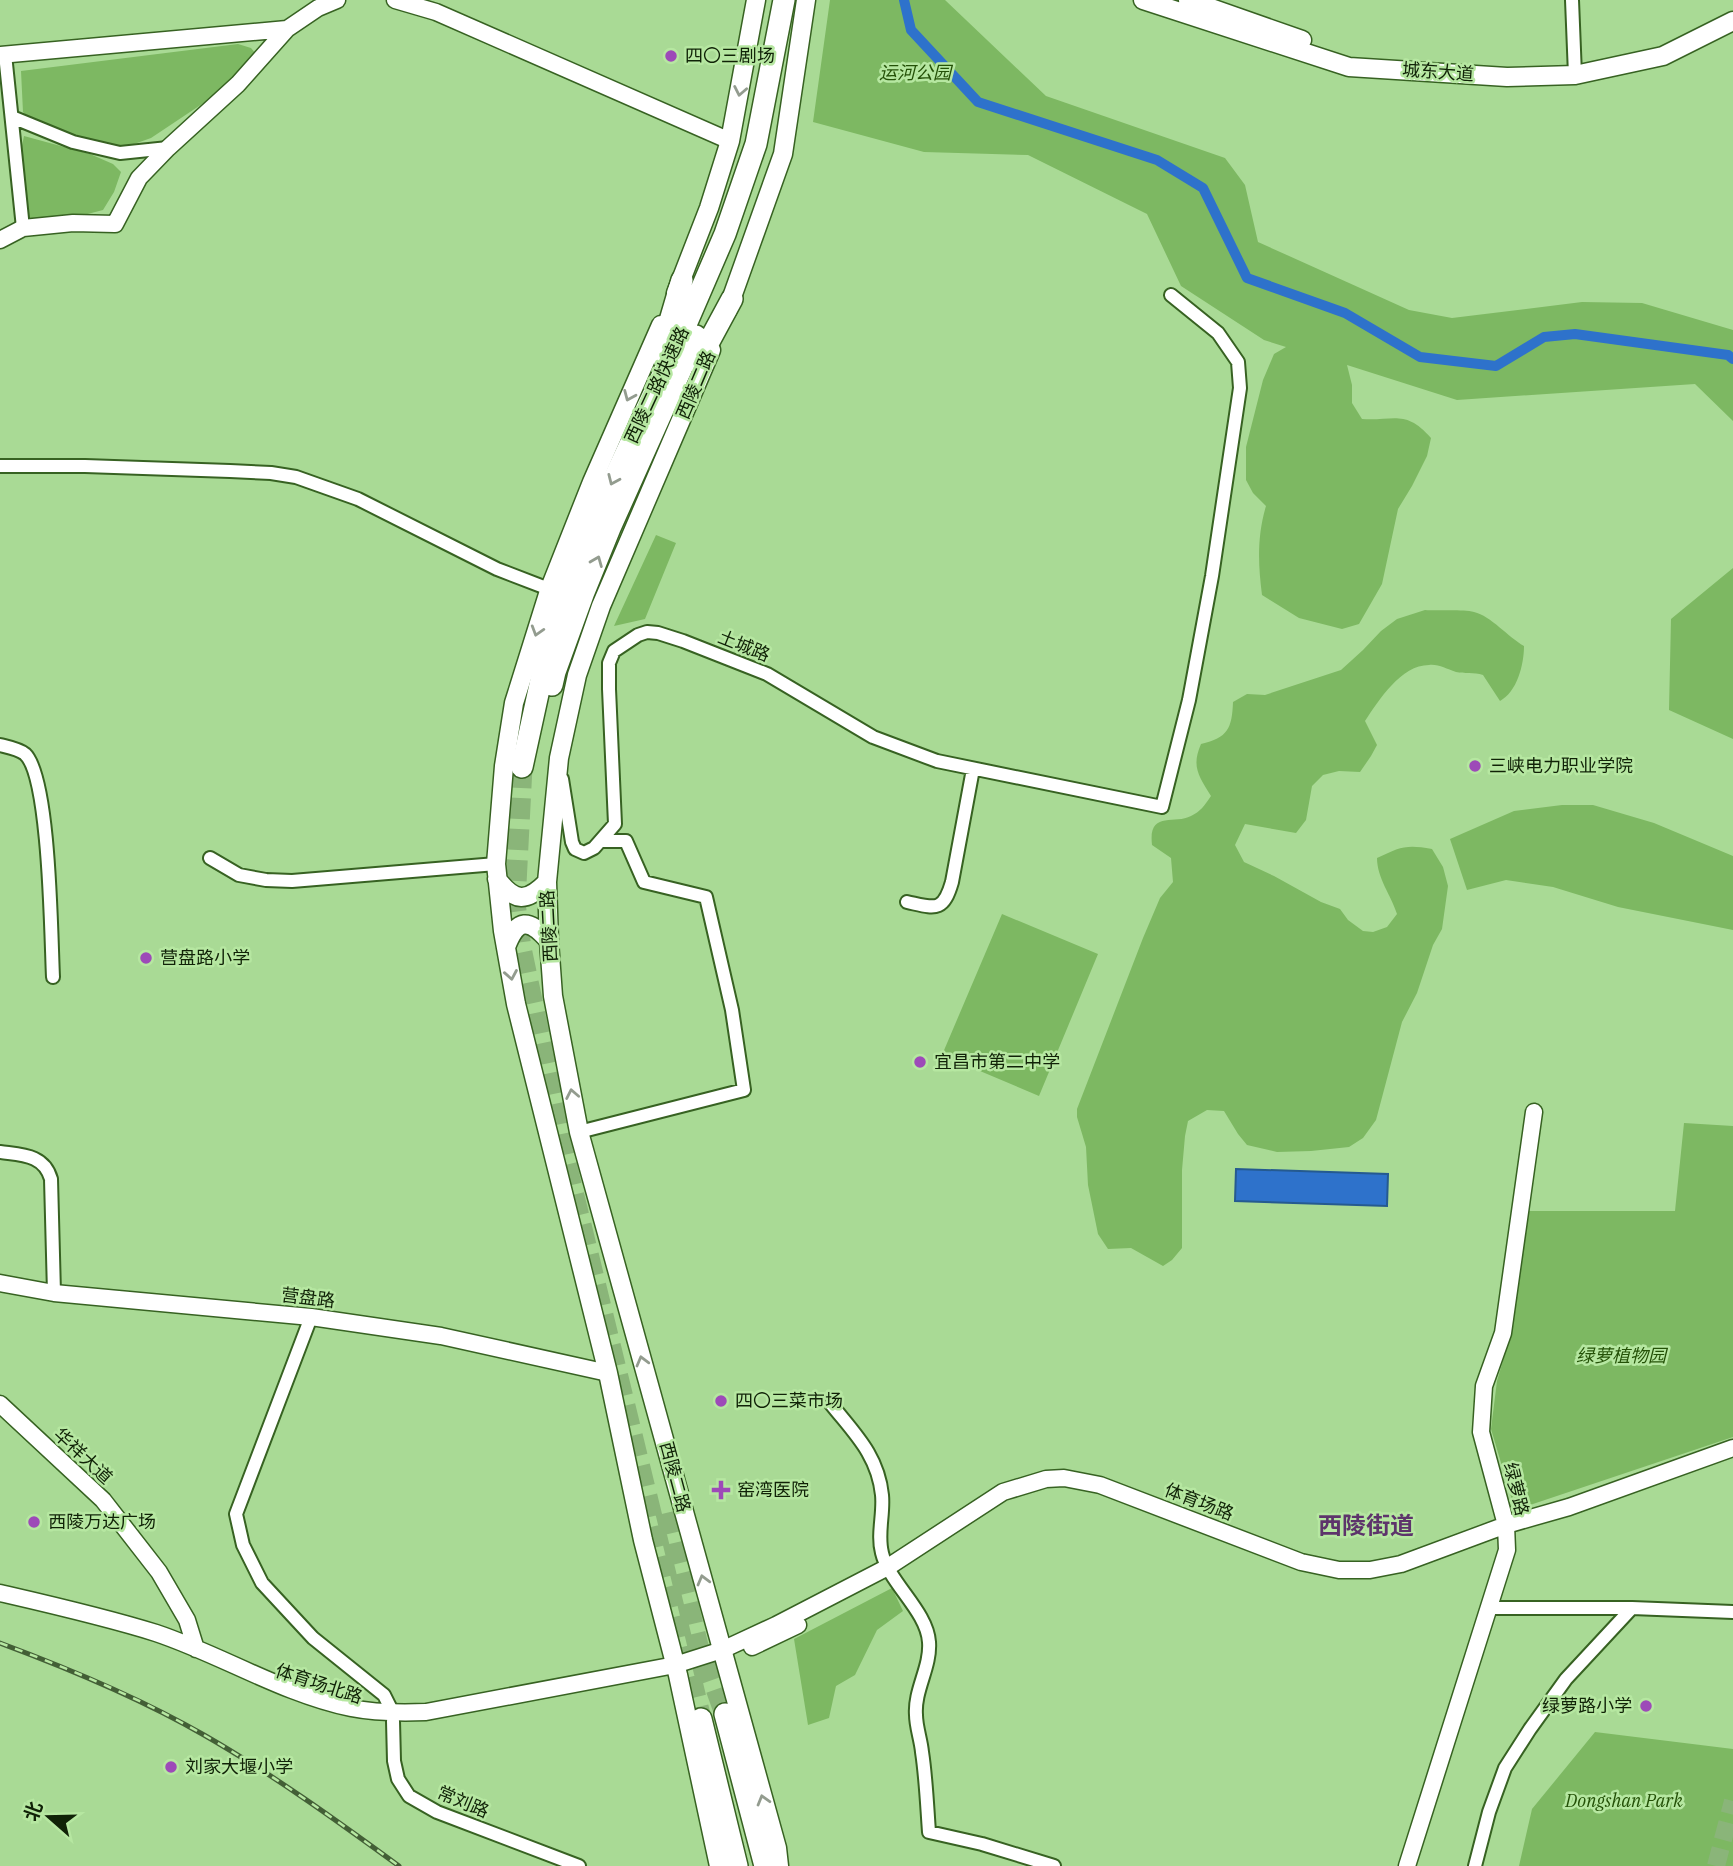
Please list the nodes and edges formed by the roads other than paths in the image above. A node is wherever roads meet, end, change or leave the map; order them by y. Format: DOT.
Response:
graph roads {
  1 [pos="337,0"];
  2 [pos="395,0"];
  3 [pos="756,0"];
  4 [pos="783,0"];
  5 [pos="795,0"];
  6 [pos="806,0"];
  7 [pos="1143,0"];
  8 [pos="1188,0"];
  9 [pos="1572,0"];
  10 [pos="1733,10"];
  11 [pos="1733,21"];
  12 [pos="287,29"];
  13 [pos="3,54"];
  14 [pos="1574,70"];
  15 [pos="12,117"];
  16 [pos="730,141"];
  17 [pos="168,148"];
  18 [pos="23,228"];
  19 [pos="0,240"];
  20 [pos="682,280"];
  21 [pos="1171,295"];
  22 [pos="732,299"];
  23 [pos="690,332"];
  24 [pos="632,438"];
  25 [pos="0,466"];
  26 [pos="610,528"];
  27 [pos="549,589"];
  28 [pos="0,745"];
  29 [pos="559,758"];
  30 [pos="974,769"];
  31 [pos="602,841"];
  32 [pos="210,859"];
  33 [pos="497,872"];
  34 [pos="547,882"];
  35 [pos="906,902"];
  36 [pos="549,941"];
  37 [pos="506,947"];
  38 [pos="53,977"];
  39 [pos="1534,1112"];
  40 [pos="579,1132"];
  41 [pos="0,1152"];
  42 [pos="0,1283"];
  43 [pos="54,1293"];
  44 [pos="311,1317"];
  45 [pos="608,1373"];
  46 [pos="0,1404"];
  47 [pos="831,1404"];
  48 [pos="1733,1448"];
  49 [pos="1733,1459"];
  50 [pos="1506,1530"];
  51 [pos="891,1572"];
  52 [pos="0,1593"];
  53 [pos="0,1604"];
  54 [pos="1488,1608"];
  55 [pos="1632,1608"];
  56 [pos="1733,1612"];
  57 [pos="197,1649"];
  58 [pos="723,1655"];
  59 [pos="676,1670"];
  60 [pos="393,1717"];
  61 [pos="714,1717"];
  62 [pos="579,1866"];
  63 [pos="719,1866"];
  64 [pos="737,1866"];
  65 [pos="753,1866"];
  66 [pos="765,1866"];
  67 [pos="779,1866"];
  68 [pos="1054,1866"];
  69 [pos="1407,1866"];
  70 [pos="1475,1866"];
  1 -- 12 [label="street"];
  2 -- 16 [label="street"];
  3 -- 16 [label="main road, one-way"];
  4 -- 23 [label="highway, 西陵二路快速路"];
  5 -- 23 [label="highway, 西陵二路快速路"];
  6 -- 22 [label="main road, 西陵二路"];
  7 -- 14 [label="main road, 城东大道"];
  8 -- 14 [label="main road, 城东大道"];
  9 -- 14 [label="street"];
  10 -- 14 [label="main road, 城东大道"];
  11 -- 14 [label="main road, 城东大道"];
  12 -- 13 [label="street"];
  12 -- 17 [label="street"];
  13 -- 15 [label="street"];
  15 -- 17 [label="street"];
  15 -- 18 [label="street"];
  16 -- 20 [label="main road"];
  17 -- 18 [label="street"];
  18 -- 19 [label="street"];
  20 -- 24 [label="highway"];
  20 -- 27 [label="main road, one-way"];
  21 -- 30 [label="street, 土城路"];
  22 -- 26 [label="highway"];
  22 -- 29 [label="main road, 西陵二路"];
  23 -- 24 [label="highway, 西陵二路快速路"];
  23 -- 26 [label="highway, 西陵二路快速路"];
  24 -- 26 [label="highway, 西陵二路快速路, one-way"];
  25 -- 27 [label="street"];
  27 -- 33 [label="main road, one-way"];
  28 -- 38 [label="street"];
  29 -- 31 [label="street"];
  29 -- 34 [label="main road, 西陵二路"];
  30 -- 31 [label="street, 土城路"];
  30 -- 35 [label="street"];
  31 -- 40 [label="street"];
  32 -- 33 [label="street"];
  33 -- 34 [label="main road"];
  33 -- 37 [label="main road"];
  34 -- 36 [label="main road, 西陵二路"];
  36 -- 37 [label="main road"];
  40 -- 36 [label="main road, 西陵二路, one-way"];
  37 -- 45 [label="main road, one-way"];
  39 -- 50 [label="street, 绿萝路"];
  58 -- 40 [label="main road, 西陵二路, one-way"];
  41 -- 43 [label="street"];
  42 -- 43 [label="street, 营盘路"];
  43 -- 44 [label="street, 营盘路"];
  44 -- 45 [label="street, 营盘路"];
  44 -- 60 [label="street"];
  45 -- 59 [label="main road"];
  46 -- 57 [label="street, 华祥大道"];
  47 -- 51 [label="street"];
  48 -- 50 [label="street, 体育场路"];
  49 -- 50 [label="street, 体育场路"];
  50 -- 51 [label="street, 体育场路"];
  50 -- 54 [label="street, 绿萝路"];
  51 -- 58 [label="street, 体育场路"];
  51 -- 68 [label="street"];
  52 -- 57 [label="street, 体育场北路"];
  53 -- 60 [label="street, 体育场北路"];
  54 -- 55 [label="street"];
  54 -- 69 [label="street, 绿萝路"];
  55 -- 56 [label="street"];
  55 -- 70 [label="street"];
  57 -- 60 [label="street, 体育场北路"];
  58 -- 59 [label="street, 体育场路"];
  67 -- 58 [label="main road, 西陵二路, one-way"];
  59 -- 60 [label="street, 体育场北路"];
  59 -- 63 [label="main road"];
  60 -- 62 [label="street, 常刘路"];
  61 -- 64 [label="highway"];
  61 -- 65 [label="highway"];
  61 -- 66 [label="highway"];
}
